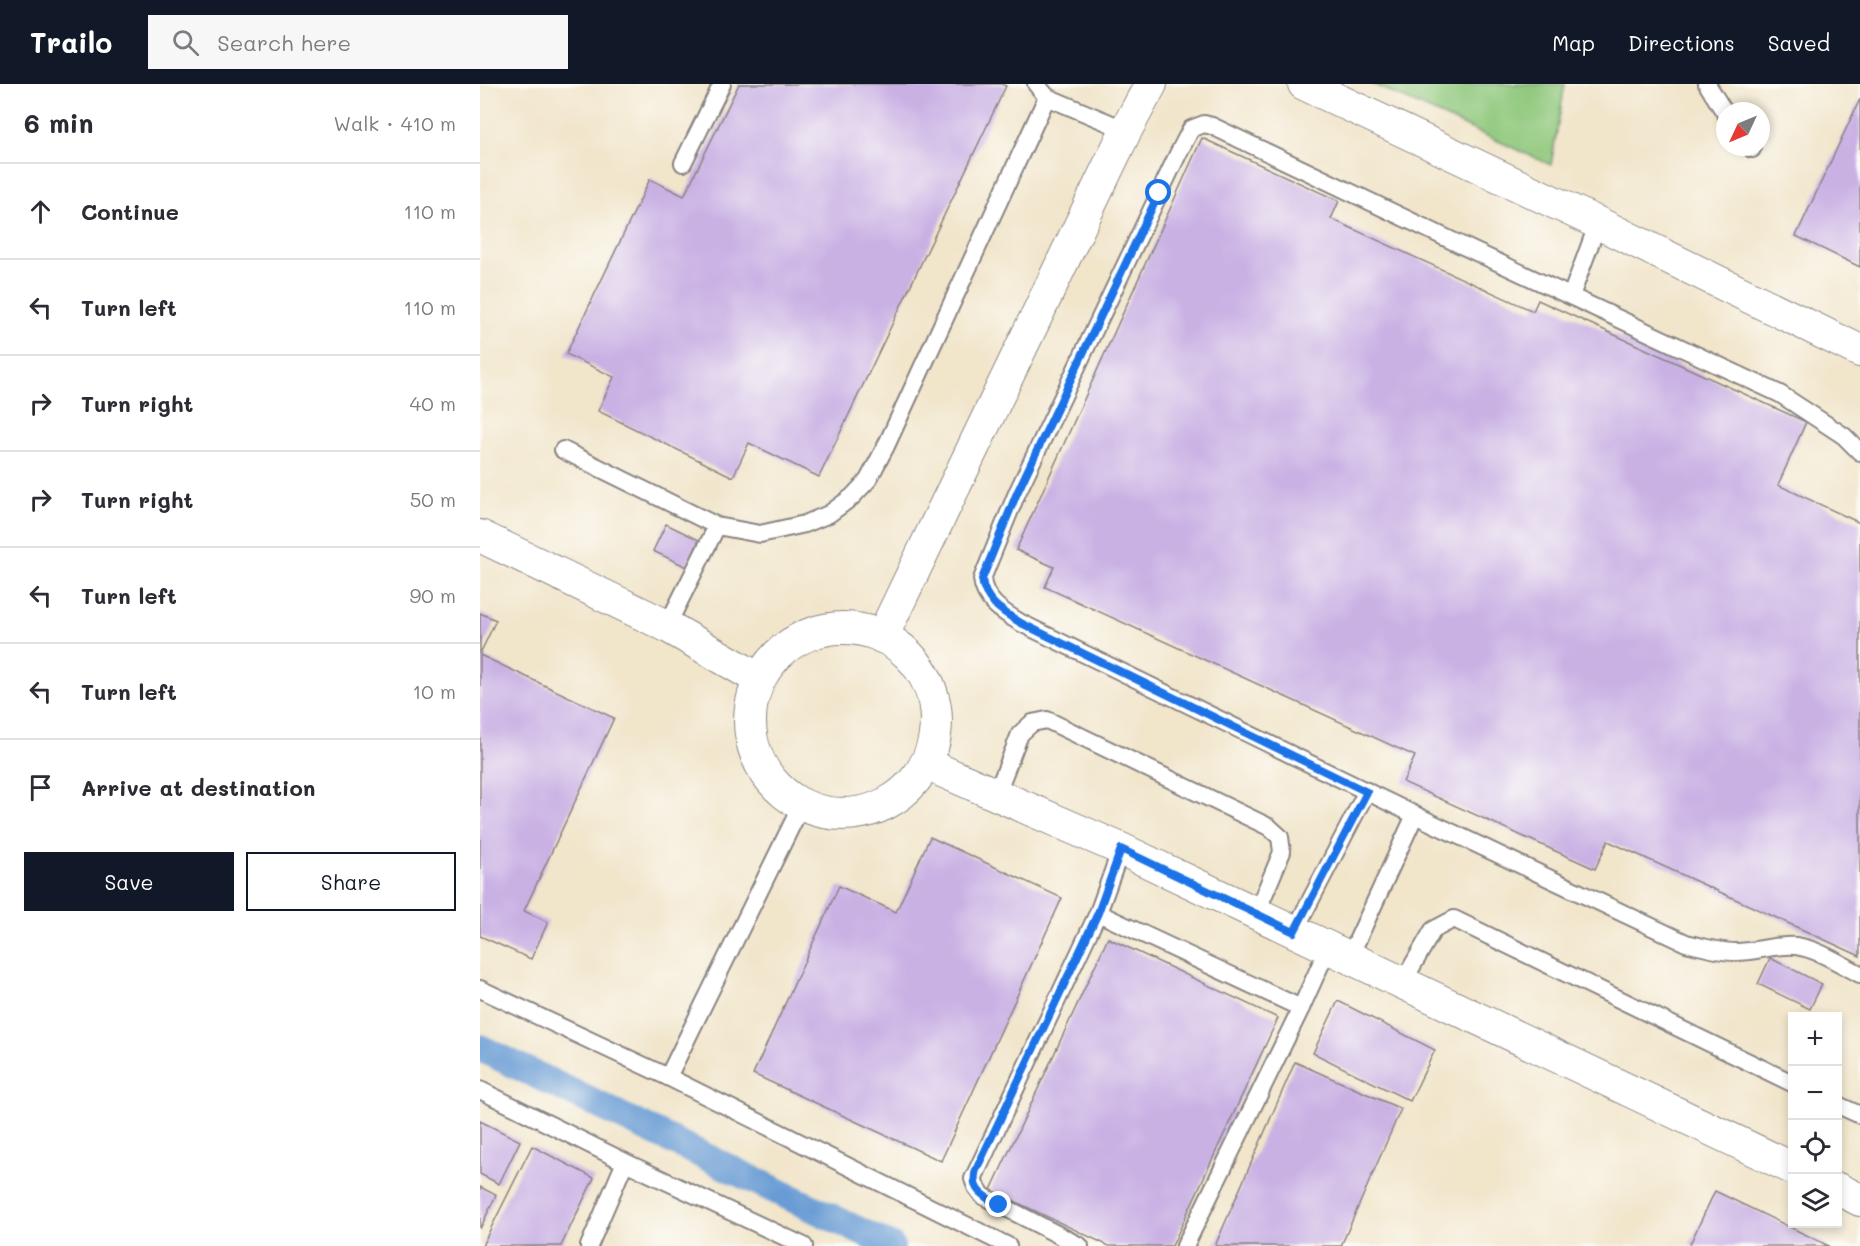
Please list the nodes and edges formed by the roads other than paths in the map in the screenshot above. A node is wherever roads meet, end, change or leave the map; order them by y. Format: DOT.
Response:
graph roads {
  1 [pos="722,84"];
  2 [pos="1036,84"];
  3 [pos="1151,84"];
  4 [pos="1304,84"];
  5 [pos="1714,88"];
  6 [pos="1047,97"];
  7 [pos="1720,102"];
  8 [pos="1126,130"];
  9 [pos="682,163"];
  10 [pos="1599,223"];
  11 [pos="1571,296"];
  12 [pos="1860,351"];
  13 [pos="563,450"];
  14 [pos="1860,452"];
  15 [pos="717,525"];
  16 [pos="480,536"];
  17 [pos="667,626"];
  18 [pos="882,637"];
  19 [pos="759,679"];
  20 [pos="926,764"];
  21 [pos="1367,792"];
  22 [pos="996,795"];
  23 [pos="802,804"];
  24 [pos="1415,815"];
  25 [pos="1121,849"];
  26 [pos="1098,913"];
  27 [pos="1256,914"];
  28 [pos="1294,932"];
  29 [pos="1339,952"];
  30 [pos="1860,974"];
  31 [pos="1403,982"];
  32 [pos="480,989"];
  33 [pos="1301,1008"];
  34 [pos="668,1077"];
  35 [pos="1788,1081"];
  36 [pos="480,1090"];
  37 [pos="1842,1107"];
  38 [pos="1860,1115"];
  39 [pos="625,1162"];
  40 [pos="1788,1166"];
  41 [pos="1842,1191"];
  42 [pos="1860,1200"];
  43 [pos="589,1246"];
  44 [pos="804,1246"];
  45 [pos="1008,1246"];
  46 [pos="1080,1246"];
  47 [pos="1185,1246"];
  1 -- 9 [label="lane"];
  2 -- 6 [label="lane"];
  3 -- 8 [label="street"];
  4 -- 10 [label="street"];
  5 -- 7 [label="lane"];
  6 -- 8 [label="lane"];
  6 -- 15 [label="lane"];
  8 -- 18 [label="street"];
  10 -- 11 [label="lane"];
  10 -- 12 [label="street"];
  11 -- 14 [label="lane"];
  11 -- 21 [label="lane"];
  13 -- 15 [label="lane"];
  15 -- 17 [label="lane"];
  16 -- 17 [label="street"];
  17 -- 19 [label="street"];
  18 -- 19 [label="street"];
  18 -- 20 [label="street"];
  19 -- 23 [label="street"];
  20 -- 22 [label="street"];
  20 -- 23 [label="street"];
  21 -- 24 [label="lane"];
  21 -- 28 [label="lane"];
  22 -- 25 [label="street"];
  22 -- 27 [label="lane"];
  23 -- 34 [label="lane"];
  24 -- 29 [label="lane"];
  24 -- 30 [label="lane"];
  25 -- 26 [label="lane"];
  25 -- 27 [label="street"];
  26 -- 33 [label="lane"];
  26 -- 46 [label="lane"];
  27 -- 28 [label="street"];
  28 -- 29 [label="street"];
  29 -- 31 [label="street"];
  29 -- 33 [label="lane"];
  31 -- 35 [label="lane"];
  31 -- 40 [label="street"];
  32 -- 34 [label="lane"];
  33 -- 47 [label="lane"];
  34 -- 45 [label="lane"];
  36 -- 39 [label="lane"];
  37 -- 38 [label="lane"];
  39 -- 43 [label="lane"];
  39 -- 44 [label="lane"];
  41 -- 42 [label="street"];
}
